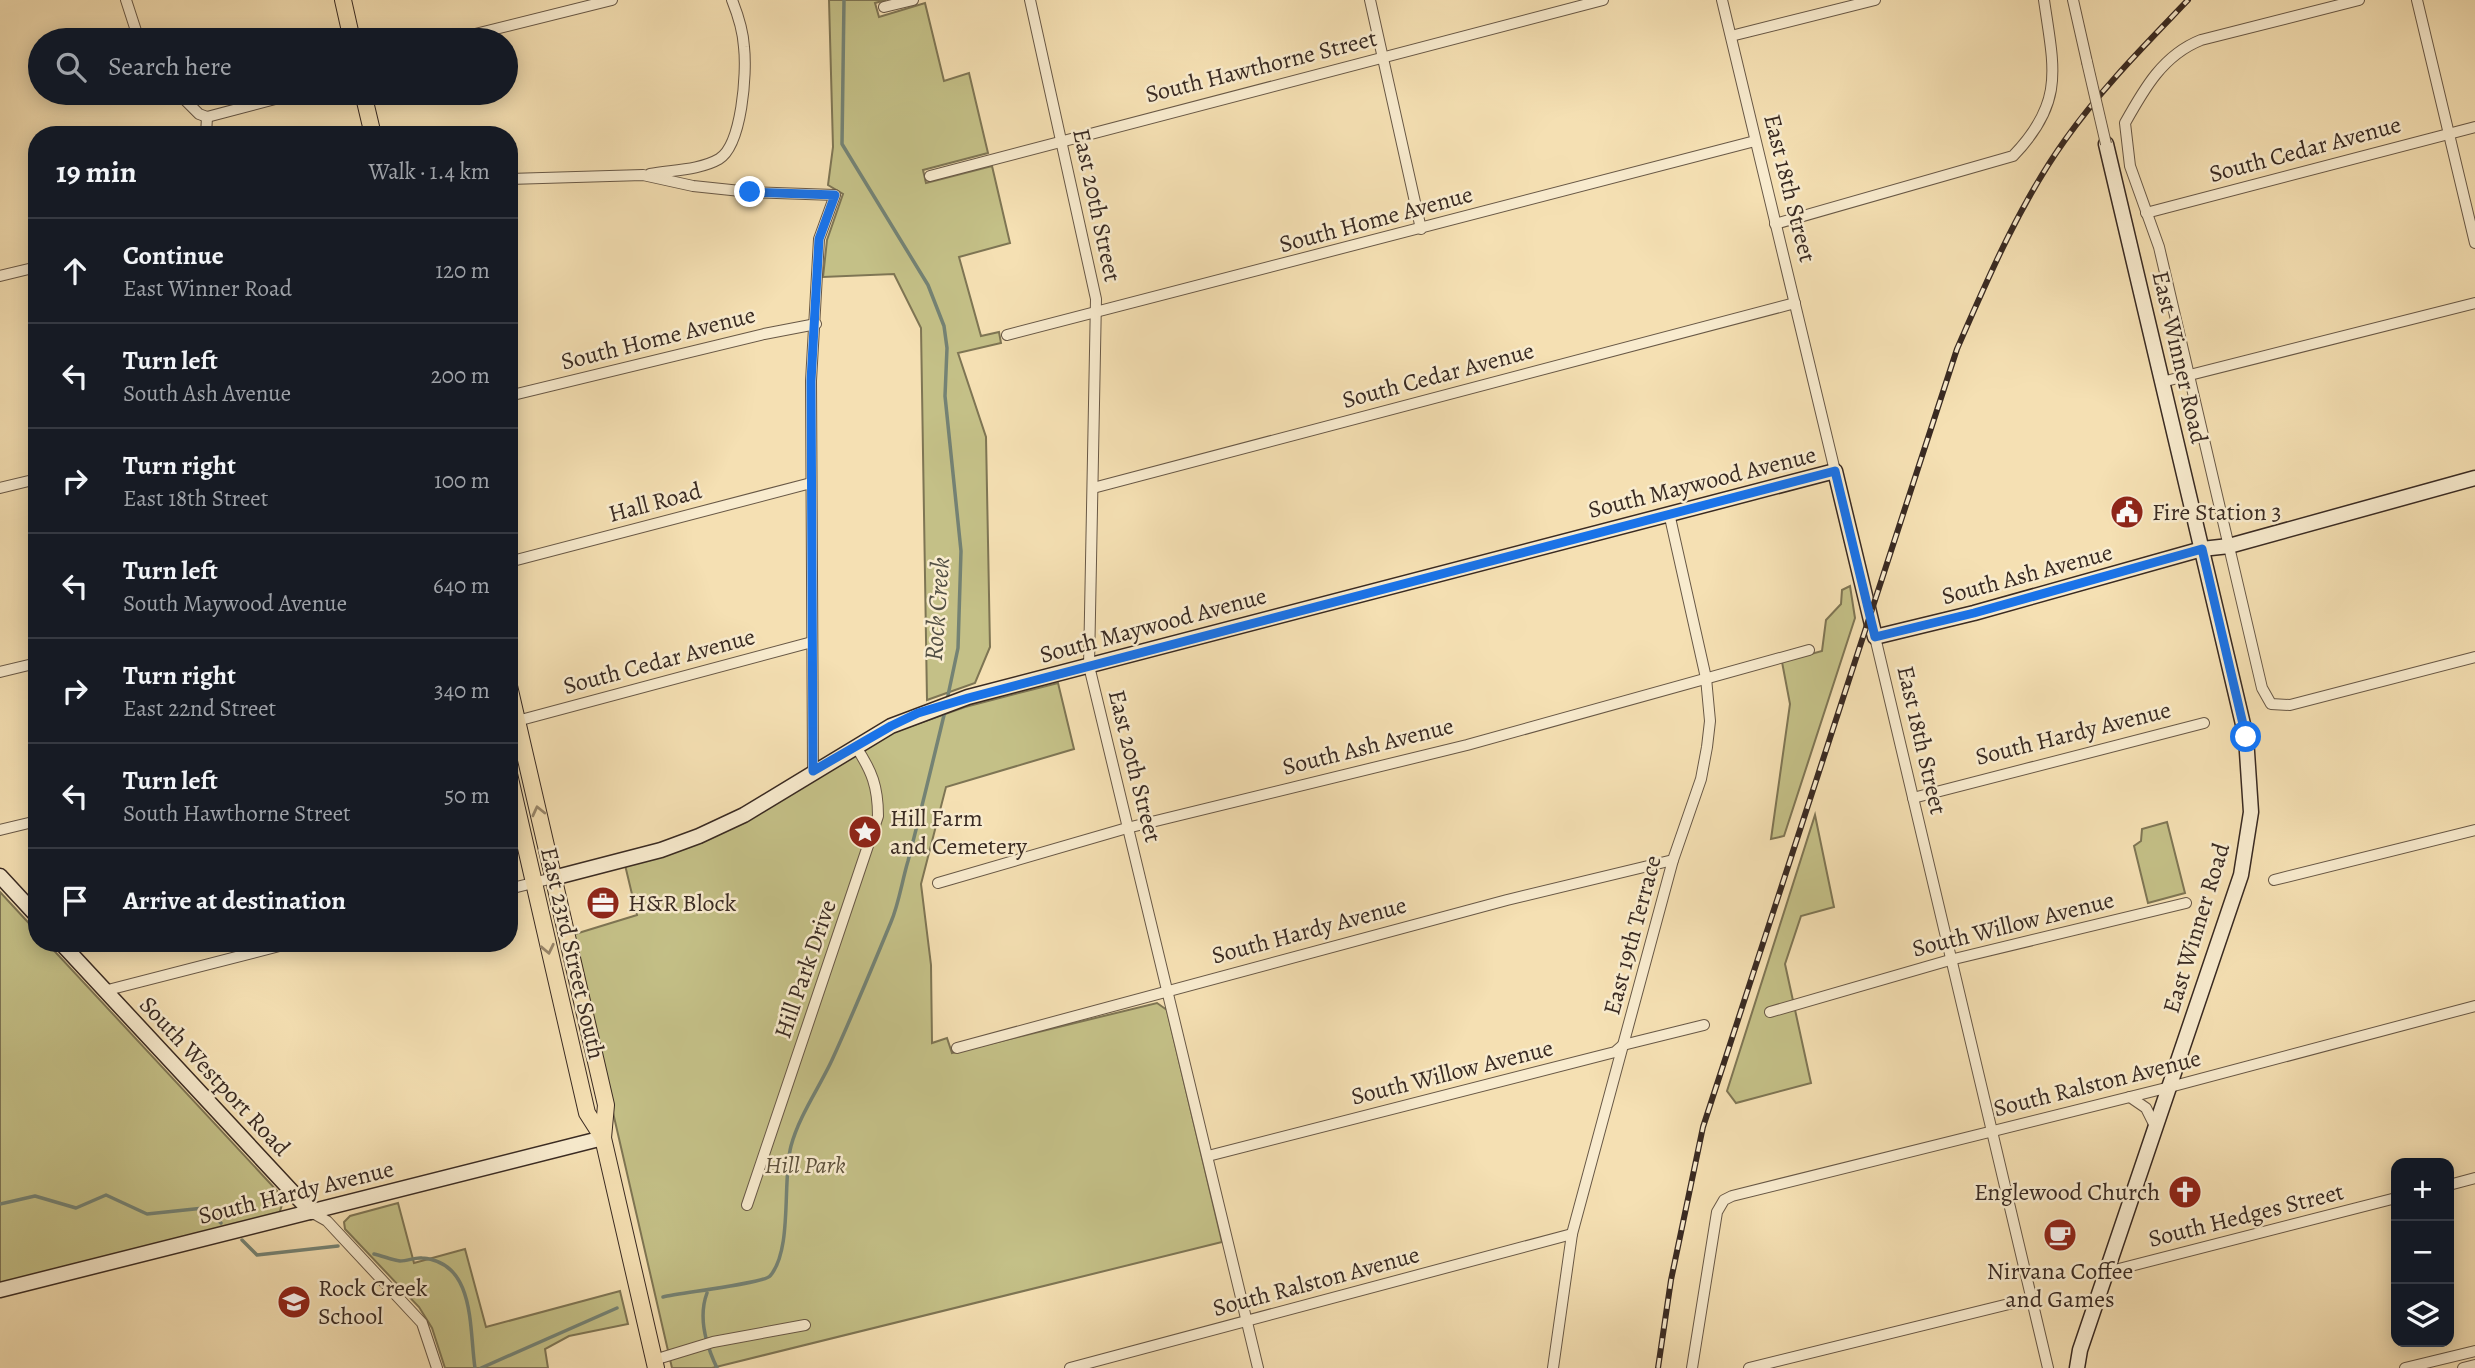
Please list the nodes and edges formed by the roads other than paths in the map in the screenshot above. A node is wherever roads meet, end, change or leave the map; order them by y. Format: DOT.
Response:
graph roads {
  1 [pos="126,0"];
  2 [pos="343,0"];
  3 [pos="612,0"];
  4 [pos="732,0"];
  5 [pos="912,0"];
  6 [pos="1030,0"];
  7 [pos="1370,0"];
  8 [pos="1603,0"];
  9 [pos="1723,0"];
  10 [pos="1875,0"];
  11 [pos="2044,0"];
  12 [pos="2073,0"];
  13 [pos="2359,0"];
  14 [pos="2417,0"];
  15 [pos="884,8"];
  16 [pos="135,28"];
  17 [pos="349,28"];
  18 [pos="499,28"];
  19 [pos="1731,36"];
  20 [pos="1383,56"];
  21 [pos="189,105"];
  22 [pos="252,105"];
  23 [pos="366,105"];
  24 [pos="207,117"];
  25 [pos="206,126"];
  26 [pos="371,126"];
  27 [pos="2475,127"];
  28 [pos="2448,133"];
  29 [pos="1062,140"];
  30 [pos="1755,141"];
  31 [pos="2106,144"];
  32 [pos="643,175"];
  33 [pos="930,176"];
  34 [pos="518,179"];
  35 [pos="2146,213"];
  36 [pos="1775,224"];
  37 [pos="1421,229"];
  38 [pos="2475,243"];
  39 [pos="28,269"];
  40 [pos="0,276"];
  41 [pos="1794,303"];
  42 [pos="2475,303"];
  43 [pos="1095,313"];
  44 [pos="816,324"];
  45 [pos="1007,335"];
  46 [pos="2190,376"];
  47 [pos="2162,382"];
  48 [pos="518,394"];
  49 [pos="1835,471"];
  50 [pos="2475,478"];
  51 [pos="28,481"];
  52 [pos="811,483"];
  53 [pos="0,488"];
  54 [pos="1093,488"];
  55 [pos="1669,513"];
  56 [pos="2229,546"];
  57 [pos="2202,549"];
  58 [pos="518,560"];
  59 [pos="1875,637"];
  60 [pos="812,642"];
  61 [pos="1809,650"];
  62 [pos="2475,657"];
  63 [pos="28,665"];
  64 [pos="1089,666"];
  65 [pos="0,672"];
  66 [pos="1706,678"];
  67 [pos="518,720"];
  68 [pos="2204,723"];
  69 [pos="518,724"];
  70 [pos="856,747"];
  71 [pos="813,771"];
  72 [pos="1913,798"];
  73 [pos="518,813"];
  74 [pos="28,823"];
  75 [pos="1127,828"];
  76 [pos="0,830"];
  77 [pos="2475,830"];
  78 [pos="1673,860"];
  79 [pos="0,876"];
  80 [pos="553,878"];
  81 [pos="2274,880"];
  82 [pos="534,882"];
  83 [pos="937,883"];
  84 [pos="518,886"];
  85 [pos="2186,903"];
  86 [pos="28,906"];
  87 [pos="69,952"];
  88 [pos="255,952"];
  89 [pos="1950,960"];
  90 [pos="104,990"];
  91 [pos="1170,992"];
  92 [pos="2475,1006"];
  93 [pos="1770,1012"];
  94 [pos="1704,1025"];
  95 [pos="1623,1045"];
  96 [pos="957,1048"];
  97 [pos="2169,1087"];
  98 [pos="2129,1097"];
  99 [pos="2156,1128"];
  100 [pos="1992,1131"];
  101 [pos="603,1138"];
  102 [pos="1208,1156"];
  103 [pos="2475,1178"];
  104 [pos="2454,1184"];
  105 [pos="2391,1200"];
  106 [pos="747,1205"];
  107 [pos="312,1212"];
  108 [pos="1572,1234"];
  109 [pos="2107,1272"];
  110 [pos="0,1290"];
  111 [pos="2033,1298"];
  112 [pos="1247,1322"];
  113 [pos="805,1325"];
  114 [pos="2475,1351"];
  115 [pos="655,1364"];
  116 [pos="2475,1365"];
  117 [pos="437,1368"];
  118 [pos="1070,1368"];
  119 [pos="1258,1368"];
  120 [pos="1553,1368"];
  121 [pos="1692,1368"];
  122 [pos="1749,1368"];
  123 [pos="2048,1368"];
  124 [pos="2077,1368"];
  125 [pos="2405,1368"];
  126 [pos="2463,1368"];
  1 -- 16 [label="street"];
  2 -- 17 [label="main road"];
  3 -- 18 [label="street"];
  4 -- 32 [label="street"];
  5 -- 15 [label="street"];
  6 -- 29 [label="street, East 20th Street"];
  7 -- 20 [label="street"];
  8 -- 20 [label="street, South Hawthorne Street"];
  9 -- 19 [label="street, East 18th Street"];
  10 -- 19 [label="street"];
  11 -- 36 [label="street"];
  12 -- 31 [label="street, East Winner Road, bridge"];
  13 -- 35 [label="street"];
  14 -- 28 [label="street"];
  19 -- 30 [label="street, East 18th Street"];
  20 -- 29 [label="street, South Hawthorne Street"];
  20 -- 37 [label="street"];
  21 -- 24 [label="street"];
  22 -- 24 [label="street"];
  23 -- 26 [label="main road"];
  24 -- 25 [label="street"];
  27 -- 28 [label="street, South Cedar Avenue"];
  28 -- 35 [label="street, South Cedar Avenue"];
  28 -- 38 [label="street"];
  29 -- 33 [label="street, South Hawthorne Street"];
  29 -- 43 [label="street, East 20th Street"];
  30 -- 36 [label="street, East 18th Street"];
  30 -- 37 [label="street, South Home Avenue"];
  31 -- 47 [label="street, East Winner Road"];
  32 -- 34 [label="street"];
  32 -- 44 [label="street"];
  35 -- 46 [label="street"];
  36 -- 41 [label="street, East 18th Street"];
  37 -- 43 [label="street, South Home Avenue"];
  39 -- 40 [label="street"];
  41 -- 49 [label="street, East 18th Street"];
  41 -- 54 [label="street, South Cedar Avenue"];
  42 -- 46 [label="street"];
  43 -- 45 [label="street, South Home Avenue"];
  43 -- 54 [label="street, East 20th Street"];
  44 -- 48 [label="street, South Home Avenue"];
  44 -- 52 [label="street"];
  46 -- 47 [label="street"];
  46 -- 56 [label="street"];
  47 -- 57 [label="street, East Winner Road"];
  49 -- 55 [label="street, South Maywood Avenue"];
  49 -- 59 [label="street, East 18th Street"];
  50 -- 56 [label="street, South Ash Avenue"];
  51 -- 53 [label="street"];
  52 -- 58 [label="street, Hall Road"];
  52 -- 60 [label="street"];
  54 -- 64 [label="street, East 20th Street"];
  55 -- 64 [label="street, South Maywood Avenue"];
  55 -- 66 [label="street, East 19th Terrace"];
  56 -- 57 [label="street, South Ash Avenue"];
  56 -- 62 [label="street"];
  57 -- 59 [label="street, South Ash Avenue"];
  57 -- 97 [label="street, East Winner Road"];
  59 -- 72 [label="street, East 18th Street"];
  60 -- 67 [label="street, South Cedar Avenue"];
  60 -- 71 [label="street"];
  61 -- 66 [label="street, South Ash Avenue"];
  63 -- 65 [label="street"];
  64 -- 70 [label="street, South Maywood Avenue"];
  64 -- 75 [label="street, East 20th Street"];
  66 -- 75 [label="street, South Ash Avenue"];
  66 -- 78 [label="street, East 19th Terrace"];
  68 -- 72 [label="street, South Hardy Avenue"];
  80 -- 69 [label="main road, East 23rd Street South, one-way"];
  70 -- 71 [label="street, South Maywood Avenue"];
  70 -- 106 [label="street, Hill Park Drive"];
  71 -- 80 [label="street, South Maywood Avenue"];
  72 -- 89 [label="street, East 18th Street"];
  73 -- 82 [label="main road, East 23rd Street South"];
  74 -- 76 [label="street"];
  75 -- 83 [label="street, South Ash Avenue"];
  75 -- 91 [label="street, East 20th Street"];
  77 -- 81 [label="street"];
  78 -- 91 [label="street, South Hardy Avenue"];
  78 -- 95 [label="street, East 19th Terrace"];
  79 -- 86 [label="street"];
  80 -- 82 [label="street, South Maywood Avenue"];
  80 -- 101 [label="main road, East 23rd Street South"];
  82 -- 84 [label="street, South Maywood Avenue"];
  82 -- 101 [label="main road, East 23rd Street South, one-way"];
  85 -- 89 [label="street, South Willow Avenue"];
  87 -- 90 [label="street, South Westport Road"];
  88 -- 90 [label="street"];
  89 -- 93 [label="street, South Willow Avenue"];
  89 -- 100 [label="street, East 18th Street"];
  90 -- 107 [label="street, South Westport Road"];
  91 -- 96 [label="street, South Hardy Avenue"];
  91 -- 102 [label="street, East 20th Street"];
  92 -- 97 [label="street, South Ralston Avenue"];
  94 -- 95 [label="street, South Willow Avenue"];
  95 -- 102 [label="street, South Willow Avenue"];
  95 -- 108 [label="street, East 19th Terrace"];
  97 -- 98 [label="street, South Ralston Avenue"];
  97 -- 99 [label="street, East Winner Road"];
  98 -- 99 [label="street"];
  98 -- 100 [label="street, South Ralston Avenue"];
  99 -- 109 [label="street, East Winner Road"];
  100 -- 111 [label="street, East 18th Street"];
  100 -- 121 [label="street, South Ralston Avenue"];
  101 -- 107 [label="street, South Hardy Avenue"];
  101 -- 115 [label="main road, East 23rd Street South"];
  102 -- 112 [label="street, East 20th Street"];
  103 -- 104 [label="street"];
  105 -- 109 [label="street, South Hedges Street"];
  107 -- 110 [label="street, South Hardy Avenue"];
  107 -- 117 [label="street, South Westport Road"];
  108 -- 112 [label="street, South Ralston Avenue"];
  108 -- 120 [label="street, East 19th Terrace"];
  109 -- 124 [label="street, East Winner Road"];
  111 -- 122 [label="street"];
  111 -- 123 [label="street, East 18th Street"];
  112 -- 118 [label="street, South Ralston Avenue"];
  112 -- 119 [label="street, East 20th Street"];
  113 -- 115 [label="street"];
  114 -- 125 [label="street"];
  116 -- 126 [label="street"];
}
